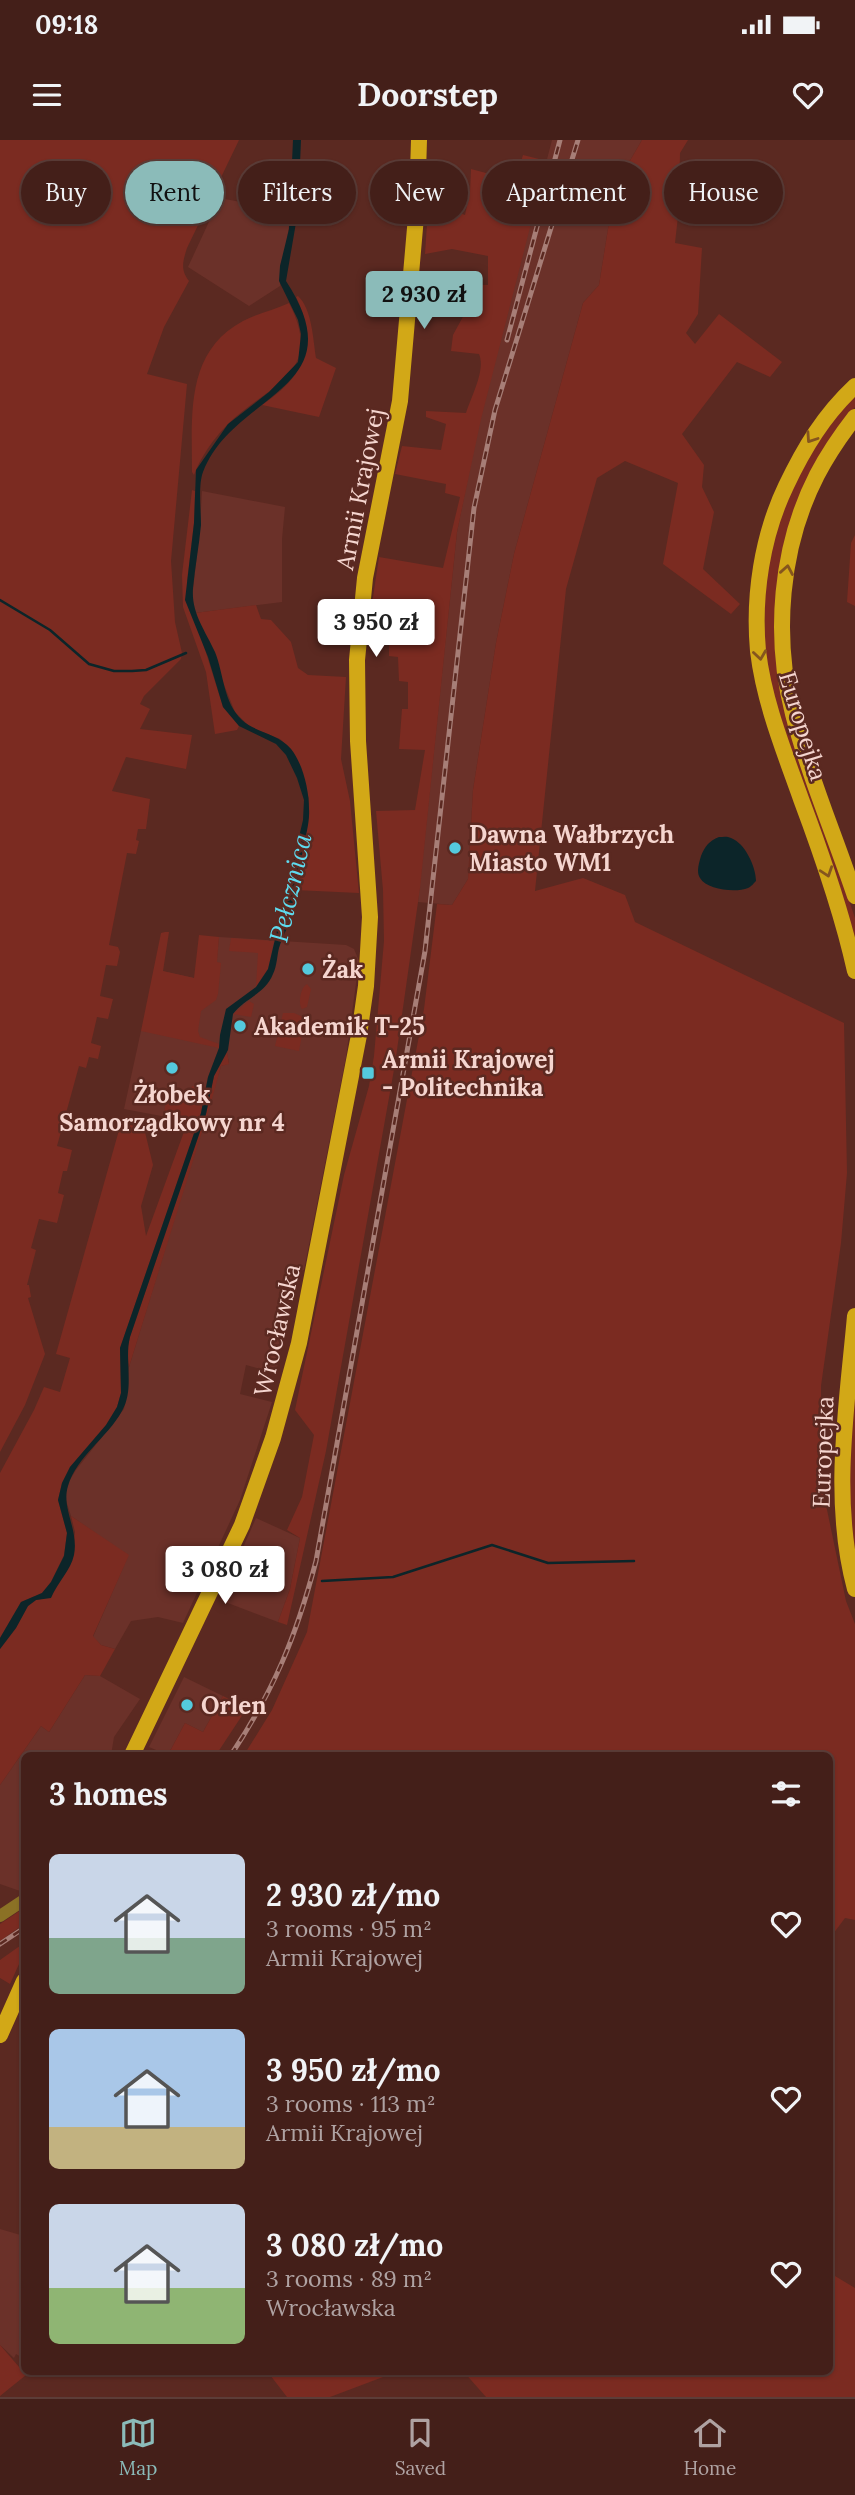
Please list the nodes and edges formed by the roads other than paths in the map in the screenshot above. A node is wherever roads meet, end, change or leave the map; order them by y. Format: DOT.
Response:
graph roads {
  1 [pos="419,140"];
  2 [pos="855,386"];
  3 [pos="855,417"];
  4 [pos="369,888"];
  5 [pos="855,896"];
  6 [pos="855,971"];
  7 [pos="855,1316"];
  8 [pos="855,1589"];
  9 [pos="133,1752"];
  10 [pos="21,1902"];
  11 [pos="0,1916"];
  12 [pos="21,1988"];
  13 [pos="0,2035"];
  1 -- 4 [label="main road, Armii Krajowej"];
  2 -- 6 [label="main road, Europejka, one-way"];
  5 -- 3 [label="main road, Europejka, one-way"];
  4 -- 9 [label="main road, Wrocławska"];
  7 -- 8 [label="main road, Europejka"];
  10 -- 11 [label="street"];
  12 -- 13 [label="main road"];
}
